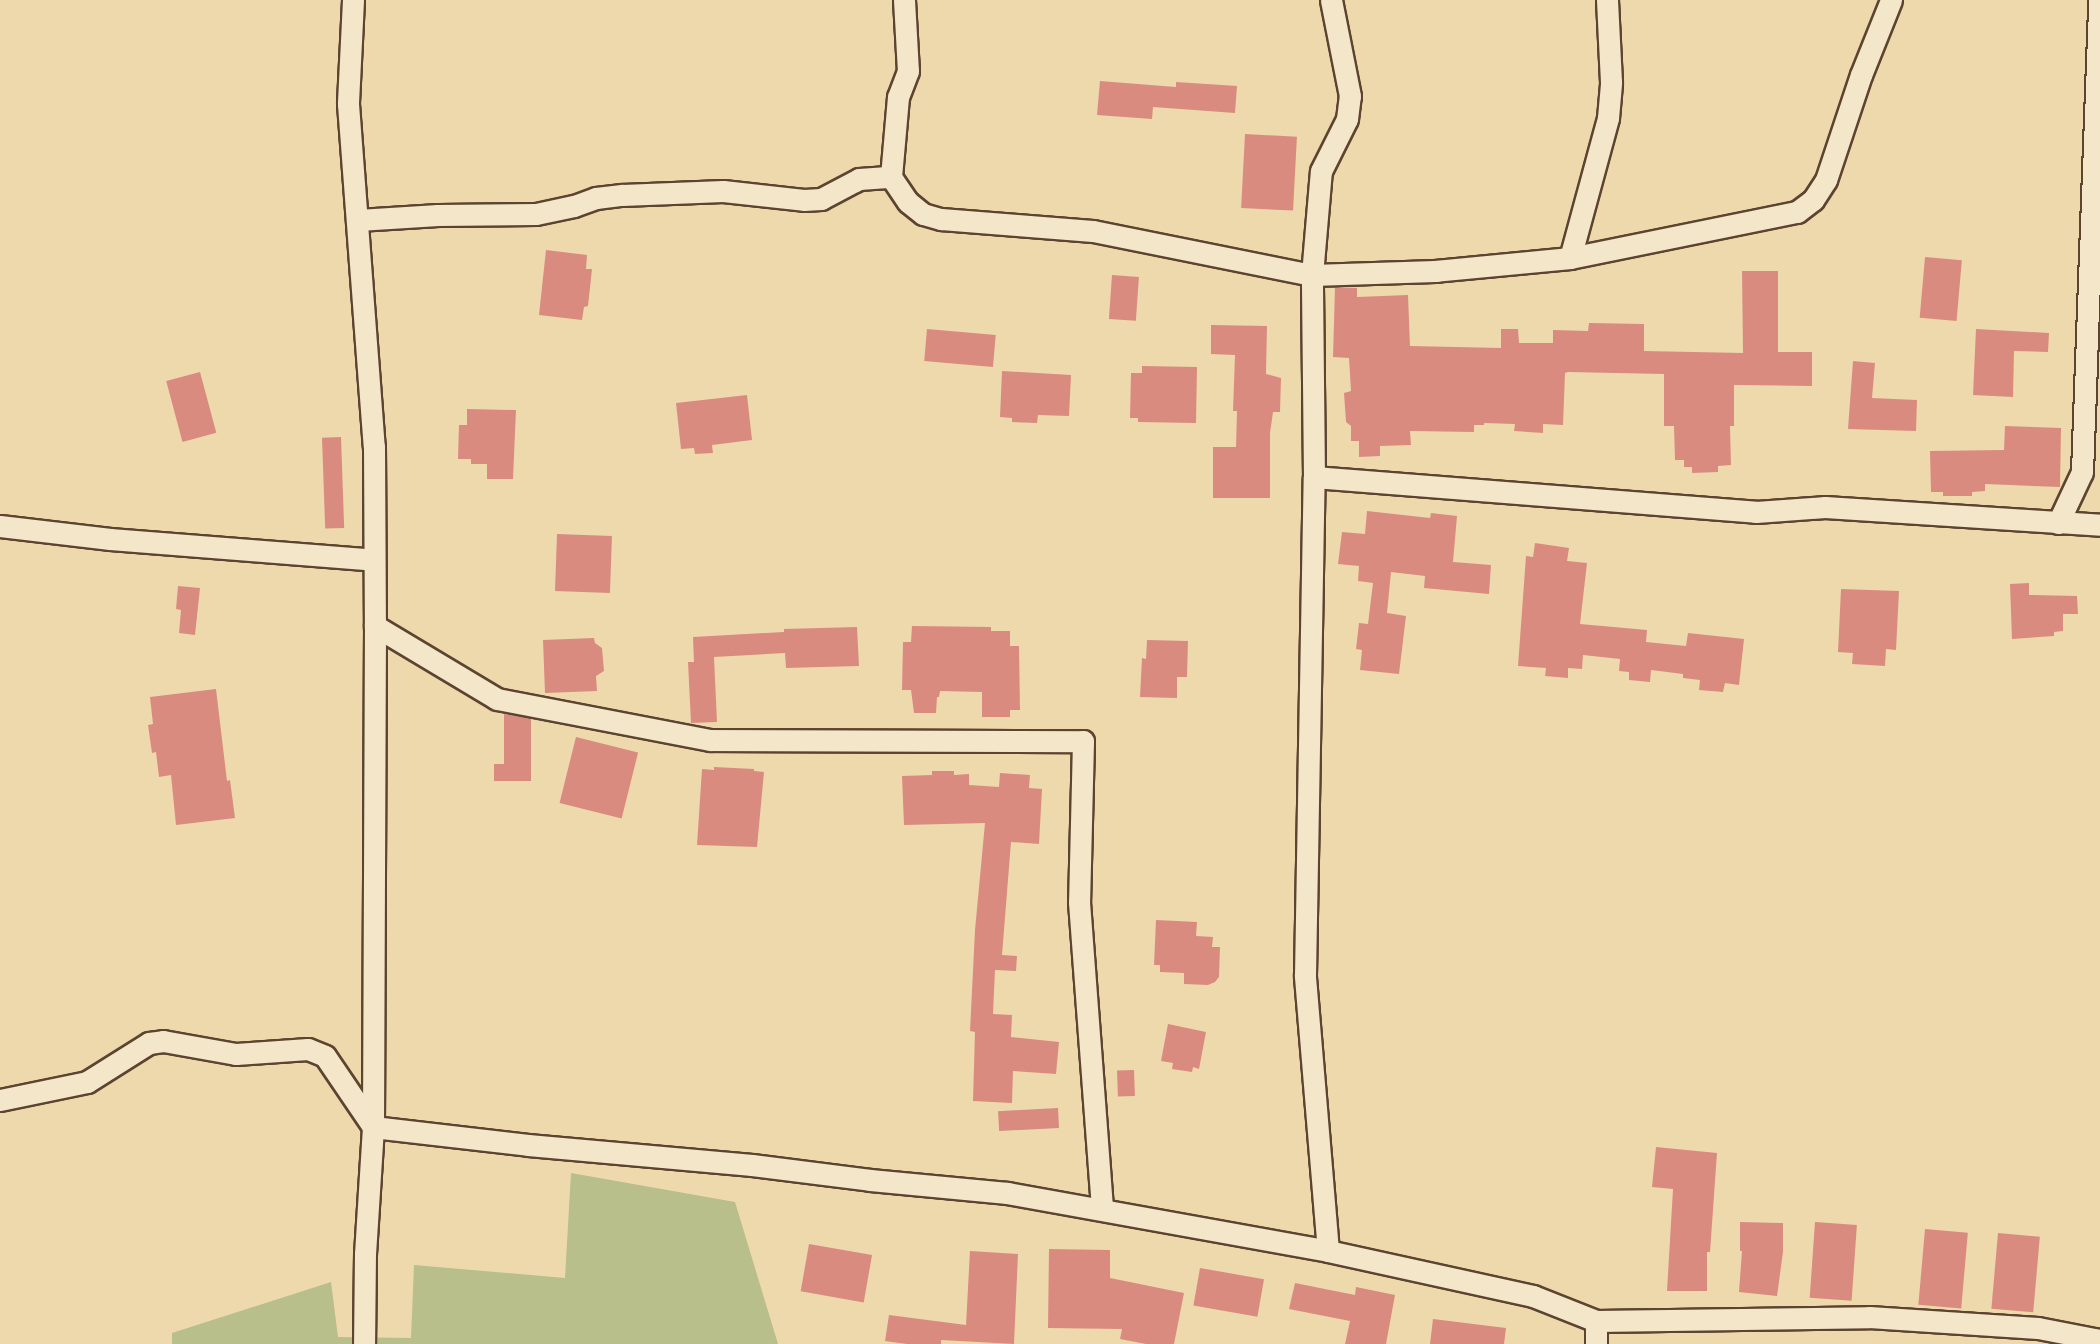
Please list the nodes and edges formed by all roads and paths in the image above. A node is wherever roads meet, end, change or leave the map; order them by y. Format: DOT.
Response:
graph roads {
  1 [pos="353,0"];
  2 [pos="904,0"];
  3 [pos="1331,0"];
  4 [pos="1607,0"];
  5 [pos="1891,0"];
  6 [pos="2099,0"];
  7 [pos="891,177"];
  8 [pos="358,220"];
  9 [pos="1570,258"];
  10 [pos="1312,275"];
  11 [pos="1314,477"];
  12 [pos="2058,523"];
  13 [pos="2100,525"];
  14 [pos="0,526"];
  15 [pos="374,560"];
  16 [pos="375,626"];
  17 [pos="0,1100"];
  18 [pos="373,1127"];
  19 [pos="1102,1209"];
  20 [pos="1328,1251"];
  21 [pos="1596,1321"];
  22 [pos="2100,1340"];
  23 [pos="364,1344"];
  24 [pos="1596,1344"];
  1 -- 8 [label="street"];
  2 -- 7 [label="street"];
  3 -- 10 [label="street"];
  4 -- 9 [label="street"];
  5 -- 9 [label="street"];
  6 -- 12 [label="street"];
  7 -- 8 [label="street"];
  7 -- 10 [label="street"];
  8 -- 15 [label="street"];
  9 -- 10 [label="street"];
  10 -- 11 [label="street"];
  11 -- 12 [label="street"];
  11 -- 20 [label="street"];
  12 -- 13 [label="street"];
  14 -- 15 [label="street"];
  15 -- 16 [label="street"];
  16 -- 18 [label="street"];
  16 -- 19 [label="street"];
  17 -- 18 [label="street"];
  18 -- 19 [label="street"];
  18 -- 23 [label="street"];
  19 -- 20 [label="street"];
  20 -- 21 [label="street"];
  21 -- 22 [label="street"];
  21 -- 24 [label="street"];
}
